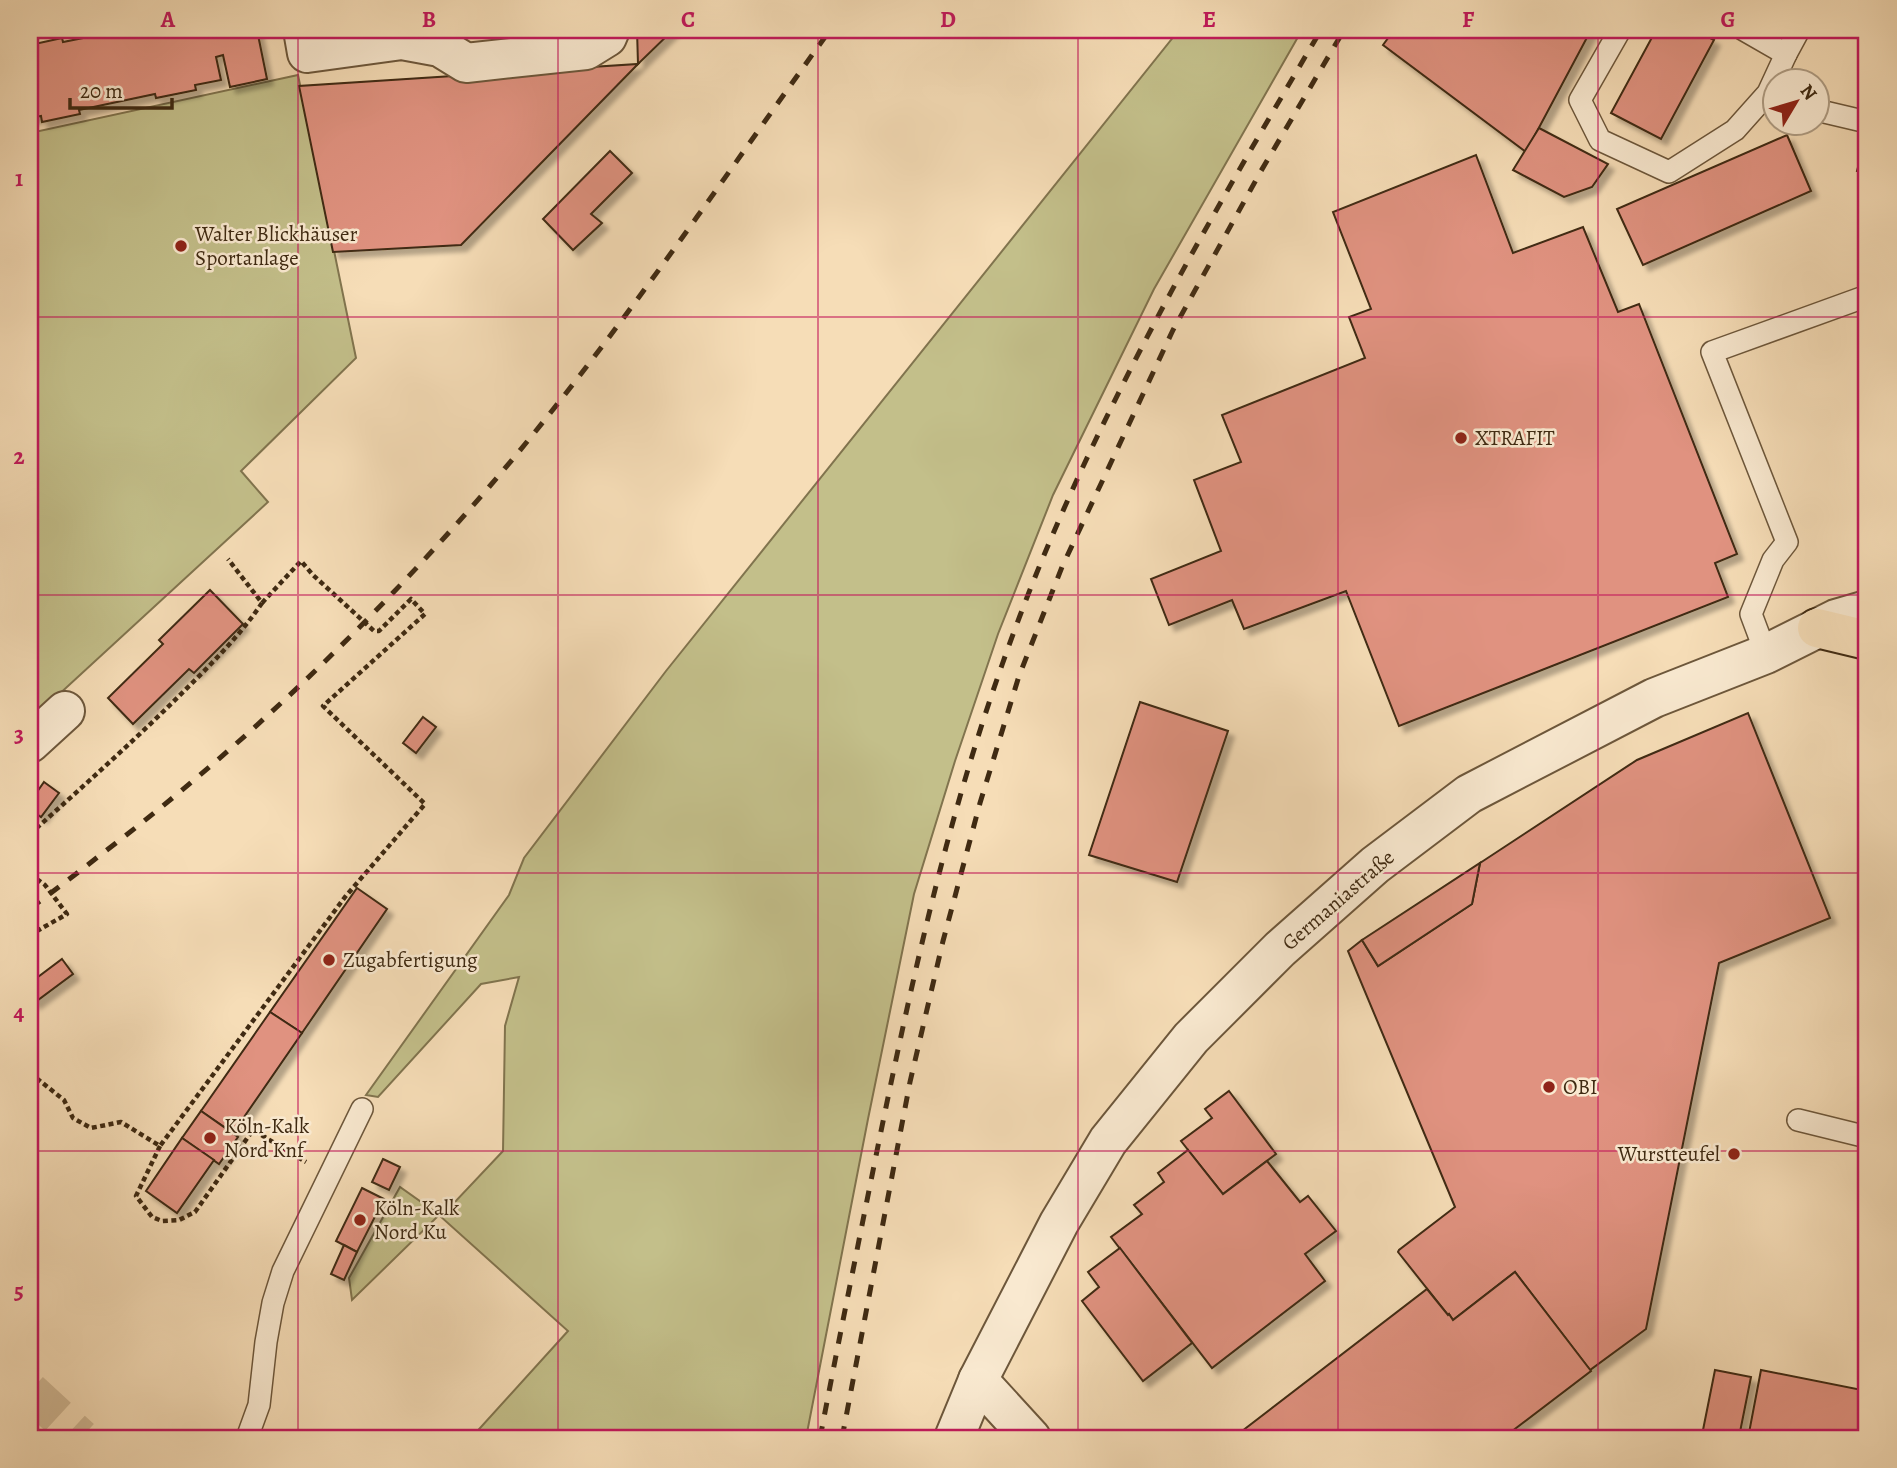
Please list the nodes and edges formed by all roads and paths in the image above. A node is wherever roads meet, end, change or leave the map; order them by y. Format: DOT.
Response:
graph roads {
  1 [pos="303,30"];
  2 [pos="610,30"];
  3 [pos="1620,30"];
  4 [pos="1744,30"];
  5 [pos="1799,30"];
  6 [pos="401,35"];
  7 [pos="1786,54"];
  8 [pos="1782,66"];
  9 [pos="1760,105"];
  10 [pos="1830,113"];
  11 [pos="1867,122"];
  12 [pos="1867,296"];
  13 [pos="228,559"];
  14 [pos="262,603"];
  15 [pos="1867,611"];
  16 [pos="1817,628"];
  17 [pos="1867,640"];
  18 [pos="1766,654"];
  19 [pos="65,711"];
  20 [pos="30,743"];
  21 [pos="30,834"];
  22 [pos="30,874"];
  23 [pos="30,936"];
  24 [pos="30,1073"];
  25 [pos="362,1109"];
  26 [pos="1798,1120"];
  27 [pos="1867,1137"];
  28 [pos="159,1146"];
  29 [pos="329,1175"];
  30 [pos="978,1380"];
  31 [pos="247,1438"];
  32 [pos="954,1438"];
  33 [pos="1031,1438"];
  1 -- 6 [label="street"];
  2 -- 6 [label="street"];
  3 -- 9 [label="lane"];
  4 -- 7 [label="lane"];
  5 -- 7 [label="lane"];
  7 -- 8 [label="lane"];
  10 -- 11 [label="lane"];
  12 -- 18 [label="lane"];
  13 -- 14 [label="path"];
  14 -- 21 [label="path"];
  14 -- 28 [label="path"];
  15 -- 16 [label="street, Germaniastraße"];
  16 -- 17 [label="main road"];
  16 -- 18 [label="street, Germaniastraße"];
  18 -- 30 [label="street, Germaniastraße"];
  19 -- 20 [label="street"];
  22 -- 23 [label="path"];
  24 -- 28 [label="path"];
  25 -- 29 [label="lane"];
  26 -- 27 [label="lane"];
  28 -- 29 [label="path"];
  29 -- 31 [label="lane"];
  30 -- 32 [label="street, Germaniastraße"];
  30 -- 33 [label="street"];
}
